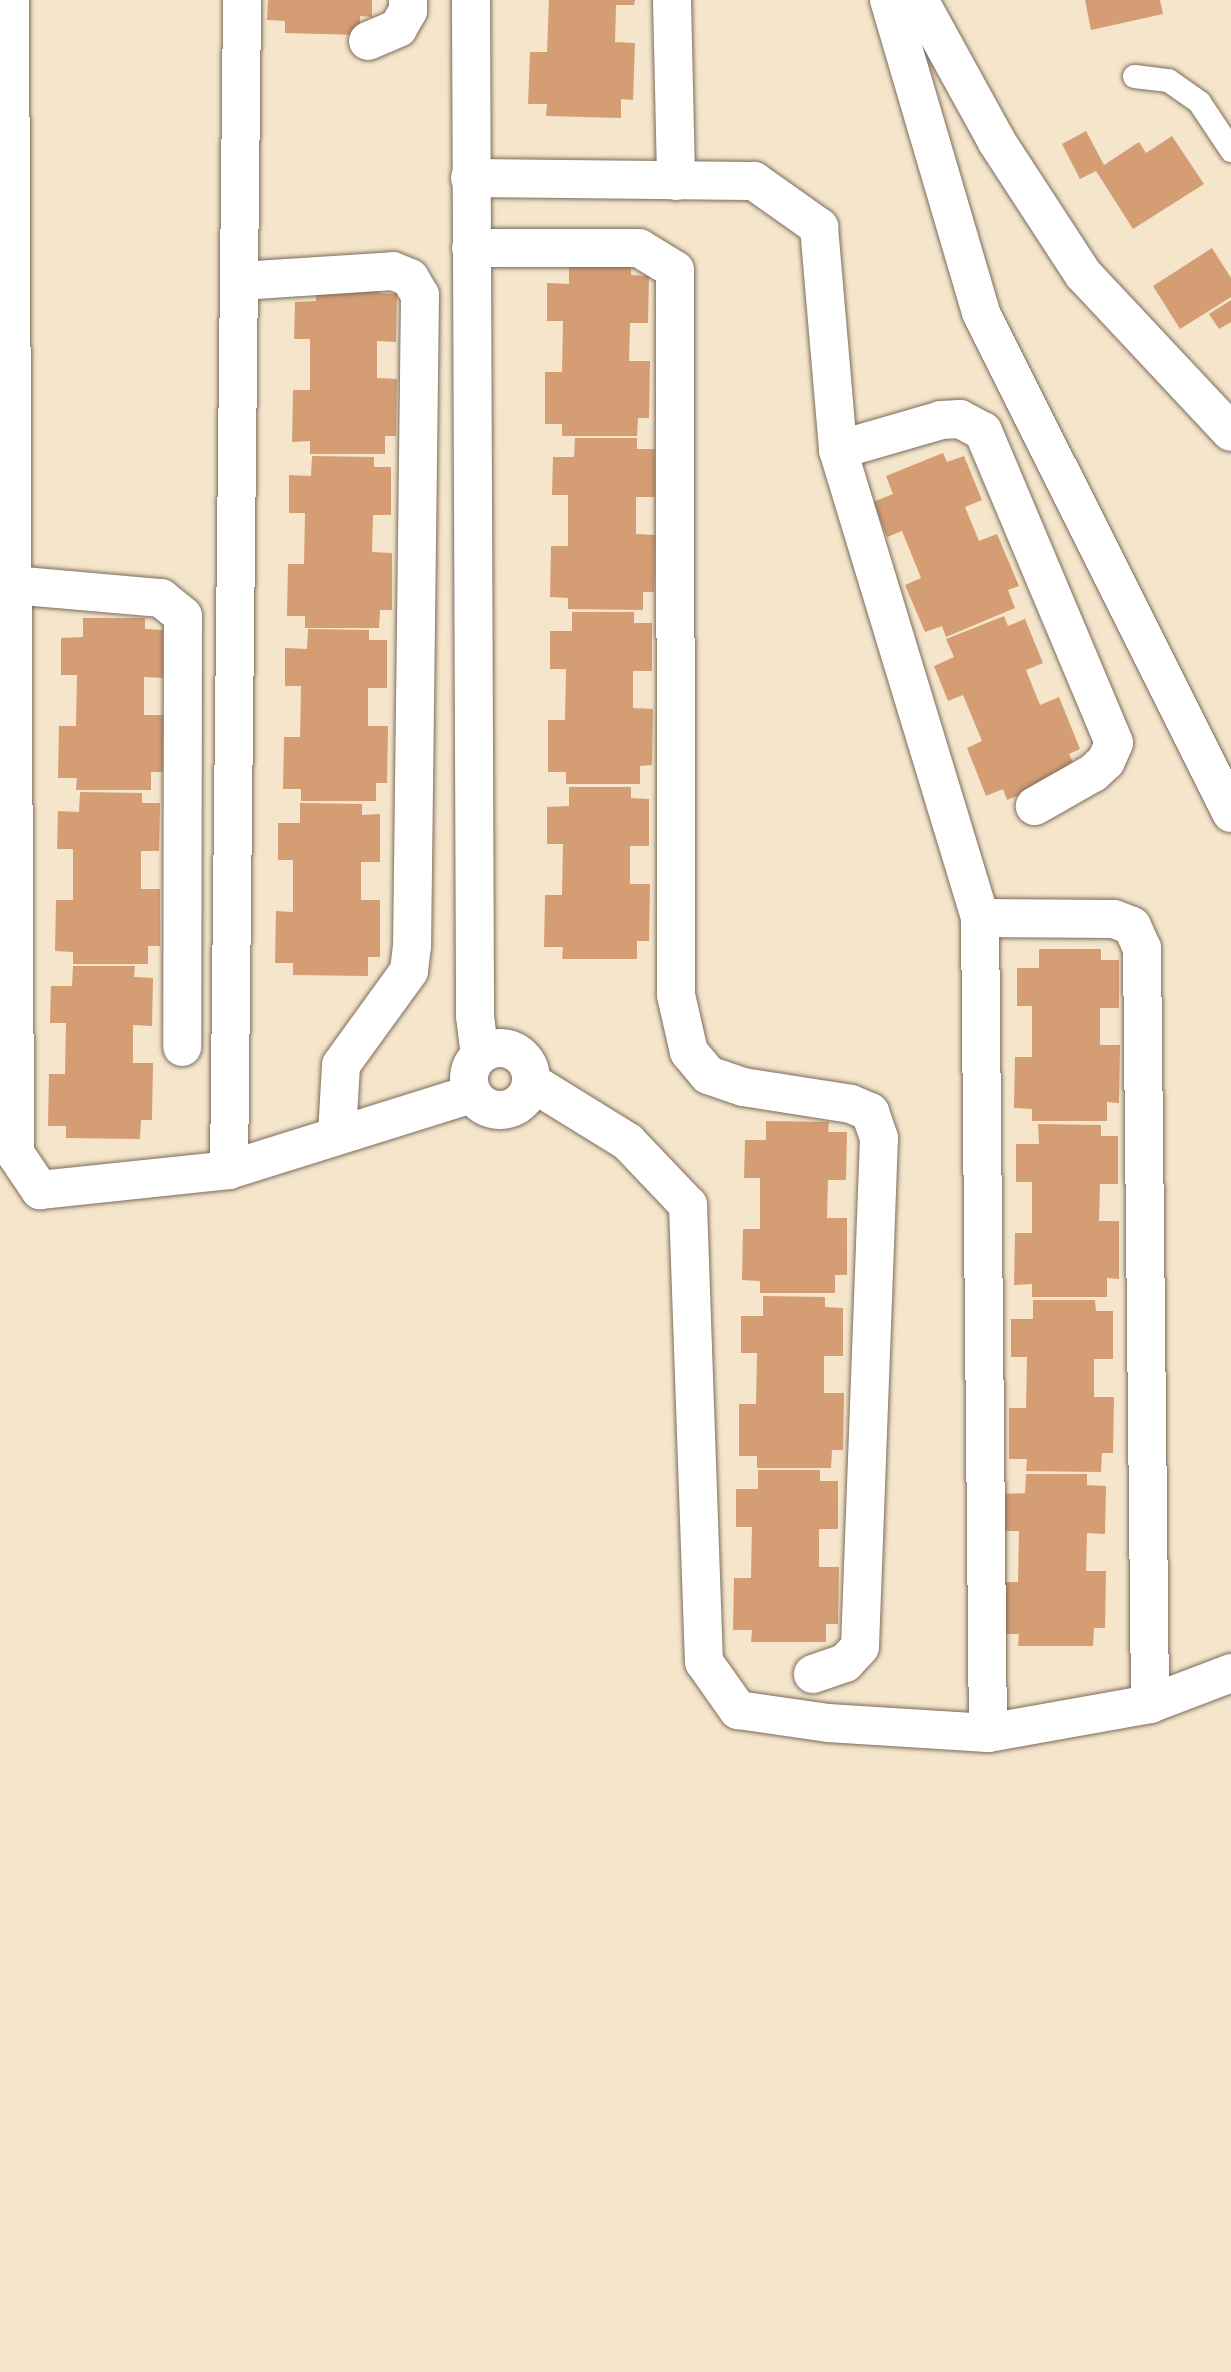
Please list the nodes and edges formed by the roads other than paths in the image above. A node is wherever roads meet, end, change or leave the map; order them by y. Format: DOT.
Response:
graph roads {
  1 [pos="9,0"];
  2 [pos="243,0"];
  3 [pos="408,0"];
  4 [pos="471,0"];
  5 [pos="672,0"];
  6 [pos="889,0"];
  7 [pos="919,0"];
  8 [pos="368,41"];
  9 [pos="1134,76"];
  10 [pos="1231,150"];
  11 [pos="470,178"];
  12 [pos="676,181"];
  13 [pos="471,248"];
  14 [pos="240,281"];
  15 [pos="1231,432"];
  16 [pos="838,450"];
  17 [pos="12,585"];
  18 [pos="1035,806"];
  19 [pos="1231,813"];
  20 [pos="980,918"];
  21 [pos="182,1046"];
  22 [pos="480,1055"];
  23 [pos="531,1082"];
  24 [pos="472,1094"];
  25 [pos="337,1135"];
  26 [pos="229,1170"];
  27 [pos="1231,1673"];
  28 [pos="813,1674"];
  29 [pos="1150,1704"];
  30 [pos="988,1733"];
  1 -- 17 [label="street"];
  2 -- 14 [label="street"];
  3 -- 8 [label="street"];
  4 -- 11 [label="street"];
  5 -- 12 [label="street"];
  6 -- 19 [label="street"];
  7 -- 15 [label="street"];
  9 -- 10 [label="lane"];
  11 -- 12 [label="street"];
  11 -- 13 [label="street"];
  12 -- 16 [label="street"];
  13 -- 22 [label="street"];
  13 -- 28 [label="street"];
  14 -- 25 [label="street"];
  14 -- 26 [label="street"];
  16 -- 18 [label="street"];
  16 -- 20 [label="street"];
  17 -- 21 [label="street"];
  17 -- 26 [label="street"];
  20 -- 29 [label="street"];
  20 -- 30 [label="street"];
  22 -- 23 [label="street"];
  22 -- 24 [label="street"];
  23 -- 24 [label="street"];
  23 -- 30 [label="street"];
  24 -- 25 [label="street"];
  25 -- 26 [label="street"];
  27 -- 29 [label="street"];
  29 -- 30 [label="street"];
}
